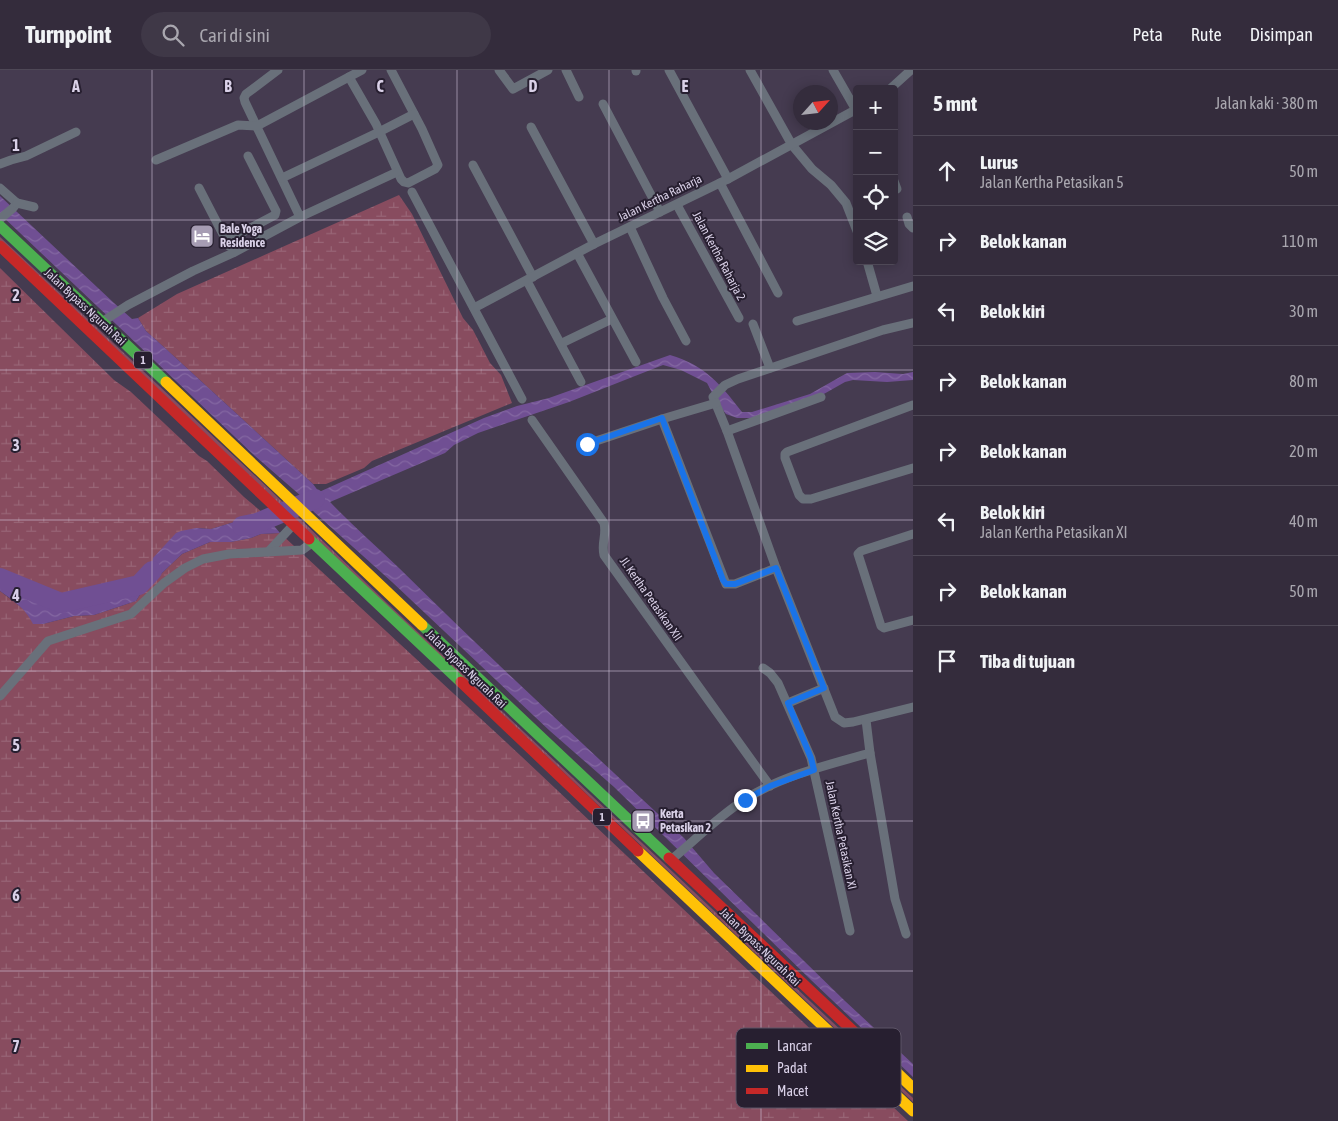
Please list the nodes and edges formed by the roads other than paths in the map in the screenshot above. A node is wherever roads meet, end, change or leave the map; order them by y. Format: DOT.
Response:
graph roads {
  1 [pos="278,70"];
  2 [pos="362,70"];
  3 [pos="391,70"];
  4 [pos="499,70"];
  5 [pos="548,70"];
  6 [pos="566,70"];
  7 [pos="669,70"];
  8 [pos="750,70"];
  9 [pos="833,70"];
  10 [pos="911,70"];
  11 [pos="349,77"];
  12 [pos="894,85"];
  13 [pos="579,97"];
  14 [pos="603,104"];
  15 [pos="853,105"];
  16 [pos="853,112"];
  17 [pos="414,114"];
  18 [pos="258,126"];
  19 [pos="531,127"];
  20 [pos="76,132"];
  21 [pos="379,132"];
  22 [pos="792,145"];
  23 [pos="248,156"];
  24 [pos="156,160"];
  25 [pos="0,164"];
  26 [pos="473,165"];
  27 [pos="397,172"];
  28 [pos="282,178"];
  29 [pos="724,181"];
  30 [pos="0,188"];
  31 [pos="199,188"];
  32 [pos="412,192"];
  33 [pos="15,205"];
  34 [pos="677,205"];
  35 [pos="34,207"];
  36 [pos="660,212"];
  37 [pos="907,216"];
  38 [pos="300,217"];
  39 [pos="0,219"];
  40 [pos="853,221"];
  41 [pos="0,226"];
  42 [pos="630,227"];
  43 [pos="913,228"];
  44 [pos="226,241"];
  45 [pos="594,244"];
  46 [pos="0,246"];
  47 [pos="233,253"];
  48 [pos="577,253"];
  49 [pos="868,265"];
  50 [pos="530,279"];
  51 [pos="911,289"];
  52 [pos="778,293"];
  53 [pos="878,296"];
  54 [pos="474,308"];
  55 [pos="739,318"];
  56 [pos="106,319"];
  57 [pos="612,319"];
  58 [pos="797,321"];
  59 [pos="913,323"];
  60 [pos="753,324"];
  61 [pos="686,341"];
  62 [pos="562,344"];
  63 [pos="636,362"];
  64 [pos="770,368"];
  65 [pos="581,382"];
  66 [pos="821,398"];
  67 [pos="522,400"];
  68 [pos="715,400"];
  69 [pos="913,405"];
  70 [pos="662,418"];
  71 [pos="532,420"];
  72 [pos="727,431"];
  73 [pos="587,444"];
  74 [pos="913,468"];
  75 [pos="292,523"];
  76 [pos="913,534"];
  77 [pos="313,542"];
  78 [pos="268,552"];
  79 [pos="776,568"];
  80 [pos="913,620"];
  81 [pos="763,668"];
  82 [pos="824,688"];
  83 [pos="0,696"];
  84 [pos="788,703"];
  85 [pos="913,707"];
  86 [pos="866,720"];
  87 [pos="870,753"];
  88 [pos="814,770"];
  89 [pos="770,786"];
  90 [pos="675,857"];
  91 [pos="850,931"];
  92 [pos="906,934"];
  93 [pos="825,1028"];
  94 [pos="851,1028"];
  95 [pos="901,1076"];
  96 [pos="913,1088"];
  97 [pos="901,1100"];
  98 [pos="913,1111"];
  1 -- 18 [label="street"];
  2 -- 11 [label="street"];
  3 -- 17 [label="street"];
  4 -- 5 [label="street"];
  6 -- 13 [label="street"];
  7 -- 29 [label="street"];
  8 -- 22 [label="street"];
  9 -- 15 [label="street"];
  10 -- 12 [label="street"];
  11 -- 18 [label="street"];
  11 -- 21 [label="street"];
  14 -- 36 [label="street"];
  16 -- 22 [label="street, Jalan Kertha Raharja"];
  17 -- 21 [label="street"];
  17 -- 27 [label="street"];
  18 -- 24 [label="street"];
  18 -- 28 [label="street"];
  19 -- 45 [label="street"];
  20 -- 25 [label="street"];
  21 -- 27 [label="street"];
  21 -- 28 [label="street"];
  22 -- 29 [label="street, Jalan Kertha Raharja"];
  22 -- 40 [label="street"];
  23 -- 44 [label="street"];
  26 -- 50 [label="street"];
  27 -- 38 [label="street"];
  28 -- 38 [label="street"];
  29 -- 34 [label="street, Jalan Kertha Raharja"];
  29 -- 52 [label="street"];
  30 -- 33 [label="street"];
  31 -- 44 [label="street"];
  32 -- 54 [label="street"];
  33 -- 35 [label="street"];
  33 -- 39 [label="street"];
  34 -- 36 [label="street, Jalan Kertha Raharja"];
  34 -- 55 [label="street, Jalan Kertha Raharja 2"];
  36 -- 42 [label="street, Jalan Kertha Raharja"];
  37 -- 43 [label="street"];
  38 -- 47 [label="street"];
  41 -- 56 [label="highway, Jalan Bypass Ngurah Rai / 1"];
  42 -- 45 [label="street, Jalan Kertha Raharja"];
  42 -- 61 [label="street"];
  44 -- 47 [label="street"];
  45 -- 48 [label="street, Jalan Kertha Raharja"];
  46 -- 75 [label="highway, Jalan Bypass Ngurah Rai / 1"];
  47 -- 56 [label="street"];
  48 -- 50 [label="street, Jalan Kertha Raharja"];
  48 -- 57 [label="street"];
  49 -- 53 [label="street"];
  50 -- 54 [label="street, Jalan Kertha Raharja"];
  50 -- 62 [label="street"];
  51 -- 53 [label="street"];
  53 -- 58 [label="street"];
  54 -- 67 [label="street"];
  56 -- 90 [label="highway, Jalan Bypass Ngurah Rai / 1"];
  57 -- 62 [label="street"];
  57 -- 63 [label="street"];
  59 -- 64 [label="street"];
  60 -- 64 [label="street"];
  62 -- 65 [label="street"];
  64 -- 68 [label="street"];
  66 -- 72 [label="street"];
  68 -- 70 [label="street"];
  68 -- 72 [label="street"];
  69 -- 74 [label="street"];
  70 -- 73 [label="street"];
  70 -- 79 [label="street"];
  71 -- 89 [label="street, Jl. Kertha Petasikan XII"];
  72 -- 79 [label="street"];
  75 -- 77 [label="highway, Jalan Bypass Ngurah Rai / 1"];
  75 -- 78 [label="street"];
  76 -- 80 [label="street"];
  77 -- 78 [label="street"];
  77 -- 93 [label="highway, Jalan Bypass Ngurah Rai / 1"];
  78 -- 83 [label="street"];
  79 -- 82 [label="street"];
  81 -- 84 [label="street, Jalan Kertha Petasikan XI"];
  82 -- 84 [label="street"];
  82 -- 86 [label="street"];
  84 -- 88 [label="street, Jalan Kertha Petasikan XI"];
  85 -- 86 [label="street"];
  86 -- 87 [label="street"];
  87 -- 88 [label="street"];
  87 -- 92 [label="street"];
  88 -- 89 [label="street"];
  88 -- 91 [label="street, Jalan Kertha Petasikan XI"];
  89 -- 90 [label="street"];
  90 -- 94 [label="highway, Jalan Bypass Ngurah Rai / 1"];
  95 -- 96 [label="highway, Jalan Bypass Ngurah Rai / 1"];
  97 -- 98 [label="highway, Jalan Bypass Ngurah Rai / 1"];
}
